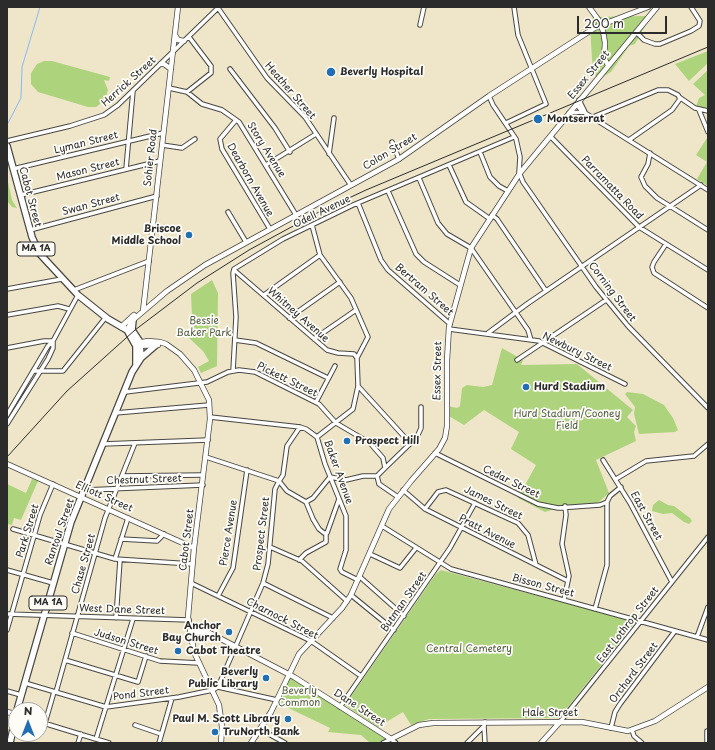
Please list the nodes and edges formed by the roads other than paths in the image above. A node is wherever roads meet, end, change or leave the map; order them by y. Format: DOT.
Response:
graph roads {
  1 [pos="178,7"];
  2 [pos="424,7"];
  3 [pos="514,7"];
  4 [pos="589,7"];
  5 [pos="648,7"];
  6 [pos="657,7"];
  7 [pos="692,7"];
  8 [pos="219,8"];
  9 [pos="642,9"];
  10 [pos="650,15"];
  11 [pos="420,25"];
  12 [pos="601,25"];
  13 [pos="636,32"];
  14 [pos="175,35"];
  15 [pos="189,37"];
  16 [pos="184,41"];
  17 [pos="173,52"];
  18 [pos="161,64"];
  19 [pos="608,65"];
  20 [pos="171,69"];
  21 [pos="230,69"];
  22 [pos="531,69"];
  23 [pos="168,88"];
  24 [pos="133,90"];
  25 [pos="187,92"];
  26 [pos="489,96"];
  27 [pos="679,97"];
  28 [pos="578,102"];
  29 [pos="699,110"];
  30 [pos="708,111"];
  31 [pos="569,113"];
  32 [pos="586,113"];
  33 [pos="593,117"];
  34 [pos="334,118"];
  35 [pos="236,120"];
  36 [pos="506,124"];
  37 [pos="708,132"];
  38 [pos="163,133"];
  39 [pos="316,134"];
  40 [pos="514,137"];
  41 [pos="551,137"];
  42 [pos="195,139"];
  43 [pos="629,140"];
  44 [pos="7,141"];
  45 [pos="128,141"];
  46 [pos="392,142"];
  47 [pos="162,145"];
  48 [pos="7,146"];
  49 [pos="290,152"];
  50 [pos="480,152"];
  51 [pos="650,153"];
  52 [pos="329,154"];
  53 [pos="399,159"];
  54 [pos="160,161"];
  55 [pos="266,165"];
  56 [pos="449,165"];
  57 [pos="14,169"];
  58 [pos="126,169"];
  59 [pos="520,173"];
  60 [pos="419,178"];
  61 [pos="350,184"];
  62 [pos="701,185"];
  63 [pos="708,190"];
  64 [pos="388,191"];
  65 [pos="508,191"];
  66 [pos="21,195"];
  67 [pos="156,196"];
  68 [pos="358,203"];
  69 [pos="670,206"];
  70 [pos="228,212"];
  71 [pos="296,215"];
  72 [pos="491,217"];
  73 [pos="312,225"];
  74 [pos="640,227"];
  75 [pos="270,229"];
  76 [pos="30,230"];
  77 [pos="708,230"];
  78 [pos="246,242"];
  79 [pos="666,244"];
  80 [pos="471,248"];
  81 [pos="320,255"];
  82 [pos="149,261"];
  83 [pos="582,266"];
  84 [pos="234,270"];
  85 [pos="708,270"];
  86 [pos="62,279"];
  87 [pos="340,282"];
  88 [pos="460,285"];
  89 [pos="7,289"];
  90 [pos="546,291"];
  91 [pos="76,293"];
  92 [pos="264,295"];
  93 [pos="606,300"];
  94 [pos="708,308"];
  95 [pos="69,309"];
  96 [pos="356,310"];
  97 [pos="142,312"];
  98 [pos="516,312"];
  99 [pos="7,315"];
  100 [pos="106,317"];
  101 [pos="289,318"];
  102 [pos="133,320"];
  103 [pos="121,327"];
  104 [pos="449,327"];
  105 [pos="129,330"];
  106 [pos="488,333"];
  107 [pos="314,339"];
  108 [pos="235,340"];
  109 [pos="531,340"];
  110 [pos="53,341"];
  111 [pos="544,342"];
  112 [pos="138,344"];
  113 [pos="156,345"];
  114 [pos="7,348"];
  115 [pos="170,348"];
  116 [pos="140,358"];
  117 [pos="357,358"];
  118 [pos="517,360"];
  119 [pos="136,365"];
  120 [pos="335,366"];
  121 [pos="33,371"];
  122 [pos="233,371"];
  123 [pos="40,372"];
  124 [pos="328,378"];
  125 [pos="201,383"];
  126 [pos="625,384"];
  127 [pos="358,386"];
  128 [pos="125,392"];
  129 [pos="316,402"];
  130 [pos="209,405"];
  131 [pos="421,407"];
  132 [pos="708,408"];
  133 [pos="115,413"];
  134 [pos="7,415"];
  135 [pos="210,418"];
  136 [pos="336,423"];
  137 [pos="7,424"];
  138 [pos="300,427"];
  139 [pos="317,437"];
  140 [pos="208,440"];
  141 [pos="135,443"];
  142 [pos="410,443"];
  143 [pos="103,444"];
  144 [pos="708,444"];
  145 [pos="435,453"];
  146 [pos="206,457"];
  147 [pos="603,460"];
  148 [pos="7,464"];
  149 [pos="385,468"];
  150 [pos="247,470"];
  151 [pos="204,474"];
  152 [pos="122,476"];
  153 [pos="377,476"];
  154 [pos="330,477"];
  155 [pos="616,478"];
  156 [pos="279,481"];
  157 [pos="53,484"];
  158 [pos="203,485"];
  159 [pos="621,487"];
  160 [pos="116,489"];
  161 [pos="85,490"];
  162 [pos="403,490"];
  163 [pos="82,497"];
  164 [pos="398,497"];
  165 [pos="339,499"];
  166 [pos="306,502"];
  167 [pos="607,502"];
  168 [pos="475,503"];
  169 [pos="565,506"];
  170 [pos="108,509"];
  171 [pos="425,509"];
  172 [pos="128,518"];
  173 [pos="382,526"];
  174 [pos="462,528"];
  175 [pos="14,529"];
  176 [pos="164,534"];
  177 [pos="326,534"];
  178 [pos="34,536"];
  179 [pos="121,539"];
  180 [pos="707,539"];
  181 [pos="64,544"];
  182 [pos="270,547"];
  183 [pos="194,548"];
  184 [pos="416,548"];
  185 [pos="96,553"];
  186 [pos="370,554"];
  187 [pos="115,559"];
  188 [pos="120,560"];
  189 [pos="299,560"];
  190 [pos="192,564"];
  191 [pos="440,564"];
  192 [pos="536,565"];
  193 [pos="7,570"];
  194 [pos="23,575"];
  195 [pos="359,579"];
  196 [pos="568,581"];
  197 [pos="672,582"];
  198 [pos="53,583"];
  199 [pos="191,583"];
  200 [pos="263,583"];
  201 [pos="351,595"];
  202 [pos="218,596"];
  203 [pos="347,600"];
  204 [pos="564,600"];
  205 [pos="708,607"];
  206 [pos="595,608"];
  207 [pos="251,612"];
  208 [pos="9,614"];
  209 [pos="44,616"];
  210 [pos="404,616"];
  211 [pos="77,617"];
  212 [pos="116,618"];
  213 [pos="333,618"];
  214 [pos="133,619"];
  215 [pos="640,621"];
  216 [pos="189,622"];
  217 [pos="7,630"];
  218 [pos="394,630"];
  219 [pos="676,631"];
  220 [pos="190,632"];
  221 [pos="207,632"];
  222 [pos="72,633"];
  223 [pos="697,637"];
  224 [pos="708,640"];
  225 [pos="311,641"];
  226 [pos="235,646"];
  227 [pos="124,649"];
  228 [pos="146,656"];
  229 [pos="65,660"];
  230 [pos="199,663"];
  231 [pos="290,675"];
  232 [pos="116,676"];
  233 [pos="361,676"];
  234 [pos="25,683"];
  235 [pos="708,686"];
  236 [pos="218,687"];
  237 [pos="213,690"];
  238 [pos="7,691"];
  239 [pos="55,692"];
  240 [pos="21,695"];
  241 [pos="172,698"];
  242 [pos="277,700"];
  243 [pos="19,702"];
  244 [pos="106,707"];
  245 [pos="340,707"];
  246 [pos="48,714"];
  247 [pos="560,722"];
  248 [pos="48,724"];
  249 [pos="484,724"];
  250 [pos="135,725"];
  251 [pos="611,728"];
  252 [pos="260,729"];
  253 [pos="632,730"];
  254 [pos="707,731"];
  255 [pos="81,734"];
  256 [pos="161,734"];
  257 [pos="96,739"];
  258 [pos="390,739"];
  259 [pos="78,743"];
  260 [pos="109,743"];
  261 [pos="159,743"];
  262 [pos="221,743"];
  263 [pos="251,743"];
  264 [pos="285,743"];
  265 [pos="383,743"];
  266 [pos="396,743"];
  267 [pos="467,743"];
  268 [pos="484,743"];
  269 [pos="541,743"];
  270 [pos="642,743"];
  271 [pos="708,743"];
  1 -- 14 [label="main road, Sohier Road"];
  2 -- 11 [label="street"];
  3 -- 22 [label="street"];
  4 -- 12 [label="main road"];
  5 -- 9 [label="main road, Colon Street"];
  6 -- 10 [label="main road, Essex Street"];
  7 -- 13 [label="street"];
  8 -- 15 [label="street, Herrick Street"];
  8 -- 39 [label="street, Heather Street"];
  9 -- 10 [label="main road"];
  9 -- 12 [label="main road, Colon Street"];
  10 -- 13 [label="main road, Essex Street"];
  12 -- 19 [label="main road"];
  12 -- 22 [label="main road, Colon Street"];
  13 -- 19 [label="main road, Essex Street"];
  14 -- 16 [label="main road"];
  14 -- 17 [label="main road, Sohier Road"];
  15 -- 16 [label="street, Herrick Street"];
  15 -- 25 [label="street"];
  16 -- 17 [label="street, Herrick Street"];
  17 -- 18 [label="street, Herrick Street"];
  17 -- 20 [label="main road, Sohier Road"];
  18 -- 20 [label="main road"];
  18 -- 24 [label="street, Herrick Street"];
  19 -- 28 [label="main road, Essex Street"];
  20 -- 23 [label="main road, Sohier Road"];
  21 -- 49 [label="street"];
  22 -- 26 [label="main road, Colon Street"];
  22 -- 36 [label="street"];
  23 -- 25 [label="street, Story Avenue"];
  23 -- 38 [label="main road, Sohier Road"];
  24 -- 44 [label="street, Herrick Street"];
  24 -- 45 [label="street"];
  25 -- 35 [label="street, Story Avenue"];
  26 -- 36 [label="street"];
  26 -- 53 [label="main road, Colon Street"];
  27 -- 29 [label="street"];
  27 -- 33 [label="street"];
  27 -- 43 [label="street"];
  28 -- 31 [label="main road, Essex Street"];
  28 -- 32 [label="street"];
  29 -- 30 [label="street"];
  29 -- 37 [label="street"];
  31 -- 32 [label="street"];
  31 -- 41 [label="main road, Essex Street"];
  32 -- 33 [label="street"];
  33 -- 43 [label="street"];
  34 -- 52 [label="street"];
  35 -- 55 [label="street, Story Avenue"];
  35 -- 75 [label="street, Dearborn Avenue"];
  36 -- 40 [label="street"];
  38 -- 45 [label="street, Lyman Street"];
  38 -- 47 [label="main road, Sohier Road"];
  39 -- 49 [label="street"];
  39 -- 52 [label="street, Heather Street"];
  40 -- 50 [label="street, Odell Avenue"];
  40 -- 59 [label="street"];
  41 -- 59 [label="main road, Essex Street"];
  41 -- 74 [label="street, Parramatta Road"];
  42 -- 47 [label="street"];
  43 -- 51 [label="street"];
  45 -- 57 [label="street, Lyman Street"];
  45 -- 58 [label="street"];
  46 -- 53 [label="street"];
  47 -- 54 [label="main road, Sohier Road"];
  48 -- 57 [label="highway, Cabot Street / MA 1A"];
  49 -- 55 [label="street"];
  50 -- 56 [label="street, Odell Avenue"];
  50 -- 65 [label="street"];
  51 -- 62 [label="street"];
  51 -- 69 [label="street"];
  52 -- 61 [label="street, Heather Street"];
  53 -- 61 [label="main road, Colon Street"];
  54 -- 58 [label="street, Mason Street"];
  54 -- 67 [label="main road, Sohier Road"];
  55 -- 71 [label="street, Story Avenue"];
  56 -- 60 [label="street, Odell Avenue"];
  56 -- 72 [label="street"];
  57 -- 66 [label="highway, Cabot Street / MA 1A"];
  58 -- 66 [label="street, Mason Street"];
  59 -- 65 [label="main road, Essex Street"];
  59 -- 83 [label="street, Corning Street"];
  60 -- 64 [label="street, Odell Avenue"];
  60 -- 80 [label="street"];
  61 -- 71 [label="main road, Colon Street"];
  62 -- 63 [label="street"];
  62 -- 69 [label="street"];
  64 -- 68 [label="street, Odell Avenue"];
  64 -- 88 [label="street"];
  65 -- 72 [label="main road, Essex Street"];
  66 -- 76 [label="highway, Cabot Street / MA 1A"];
  67 -- 76 [label="street, Swan Street"];
  67 -- 82 [label="main road, Sohier Road"];
  68 -- 73 [label="street, Odell Avenue"];
  68 -- 104 [label="street, Bertram Street"];
  69 -- 74 [label="street"];
  69 -- 77 [label="street"];
  70 -- 78 [label="street"];
  71 -- 75 [label="main road, Colon Street"];
  72 -- 80 [label="main road, Essex Street"];
  72 -- 90 [label="street"];
  73 -- 81 [label="street, Baker Avenue"];
  73 -- 84 [label="street, Odell Avenue"];
  74 -- 79 [label="street, Parramatta Road"];
  74 -- 83 [label="street"];
  75 -- 78 [label="main road, Colon Street"];
  76 -- 86 [label="highway, Cabot Street / MA 1A"];
  78 -- 97 [label="main road, Colon Street"];
  79 -- 85 [label="street, Parramatta Road"];
  79 -- 94 [label="street"];
  80 -- 88 [label="main road, Essex Street"];
  80 -- 98 [label="street"];
  81 -- 87 [label="street, Baker Avenue"];
  81 -- 92 [label="street"];
  82 -- 91 [label="street"];
  82 -- 97 [label="main road, Sohier Road"];
  83 -- 90 [label="street"];
  83 -- 93 [label="street, Corning Street"];
  84 -- 92 [label="street, Whitney Avenue"];
  84 -- 108 [label="street"];
  86 -- 89 [label="street"];
  86 -- 91 [label="highway, Cabot Street / MA 1A"];
  87 -- 96 [label="street, Baker Avenue"];
  87 -- 101 [label="street"];
  88 -- 104 [label="main road, Essex Street"];
  90 -- 98 [label="street"];
  91 -- 95 [label="street"];
  91 -- 100 [label="highway, Cabot Street / MA 1A"];
  92 -- 101 [label="street, Whitney Avenue"];
  93 -- 111 [label="street"];
  93 -- 132 [label="street, Corning Street"];
  95 -- 99 [label="street"];
  95 -- 110 [label="street"];
  96 -- 107 [label="street"];
  96 -- 117 [label="street, Baker Avenue"];
  97 -- 102 [label="main road, Colon Street"];
  97 -- 103 [label="main road, Colon Street"];
  98 -- 106 [label="street"];
  98 -- 109 [label="street"];
  100 -- 103 [label="highway, Cabot Street / MA 1A"];
  100 -- 123 [label="street"];
  101 -- 107 [label="street, Whitney Avenue"];
  102 -- 105 [label="highway"];
  103 -- 105 [label="highway, Cabot Street / MA 1A"];
  104 -- 106 [label="street, Newbury Street"];
  104 -- 145 [label="main road, Essex Street"];
  105 -- 112 [label="highway"];
  106 -- 109 [label="street, Newbury Street"];
  107 -- 117 [label="street, Whitney Avenue"];
  108 -- 122 [label="street"];
  108 -- 124 [label="street"];
  109 -- 111 [label="street, Newbury Street"];
  110 -- 114 [label="street"];
  110 -- 121 [label="street"];
  110 -- 123 [label="street"];
  111 -- 118 [label="street"];
  111 -- 126 [label="street, Newbury Street"];
  112 -- 113 [label="main road, Cabot Street"];
  112 -- 115 [label="main road, Cabot Street"];
  112 -- 116 [label="highway, Rantoul Street / MA 1A"];
  112 -- 119 [label="highway, Rantoul Street / MA 1A"];
  113 -- 115 [label="main road, Cabot Street"];
  113 -- 116 [label="highway"];
  115 -- 125 [label="main road, Cabot Street"];
  116 -- 119 [label="highway, Rantoul Street / MA 1A"];
  117 -- 127 [label="street, Baker Avenue"];
  119 -- 128 [label="highway, Rantoul Street / MA 1A"];
  120 -- 124 [label="street"];
  121 -- 123 [label="street"];
  121 -- 134 [label="street"];
  122 -- 125 [label="street, Pickett Street"];
  122 -- 129 [label="street, Pickett Street"];
  123 -- 137 [label="street"];
  124 -- 129 [label="street"];
  125 -- 128 [label="street, Pickett Street"];
  125 -- 130 [label="main road, Cabot Street"];
  127 -- 136 [label="street, Baker Avenue"];
  127 -- 142 [label="street"];
  128 -- 133 [label="highway, Rantoul Street / MA 1A"];
  129 -- 136 [label="street, Pickett Street"];
  130 -- 133 [label="street"];
  130 -- 135 [label="main road, Cabot Street"];
  131 -- 142 [label="street"];
  133 -- 143 [label="highway, Rantoul Street / MA 1A"];
  135 -- 138 [label="street"];
  135 -- 140 [label="main road, Cabot Street"];
  136 -- 139 [label="street, Baker Avenue"];
  136 -- 149 [label="street"];
  138 -- 139 [label="street"];
  138 -- 156 [label="street, Prospect Street"];
  139 -- 154 [label="street, Baker Avenue"];
  140 -- 141 [label="street"];
  140 -- 146 [label="main road, Cabot Street"];
  141 -- 143 [label="street"];
  141 -- 152 [label="street, Chase Street"];
  142 -- 149 [label="street"];
  143 -- 161 [label="highway, Rantoul Street / MA 1A"];
  144 -- 155 [label="street"];
  145 -- 162 [label="main road, Essex Street"];
  145 -- 169 [label="street, Cedar Street"];
  146 -- 150 [label="street"];
  146 -- 151 [label="main road, Cabot Street"];
  147 -- 155 [label="street, East Street"];
  148 -- 157 [label="main road, Elliott Street"];
  149 -- 153 [label="street"];
  150 -- 156 [label="street"];
  150 -- 202 [label="street, Pierce Avenue"];
  151 -- 152 [label="street"];
  151 -- 158 [label="main road, Cabot Street"];
  152 -- 160 [label="street, Chase Street"];
  153 -- 154 [label="street"];
  153 -- 164 [label="street"];
  154 -- 165 [label="street, Baker Avenue"];
  154 -- 166 [label="street"];
  155 -- 159 [label="street, East Street"];
  156 -- 166 [label="street"];
  156 -- 182 [label="street, Prospect Street"];
  157 -- 163 [label="main road, Elliott Street"];
  157 -- 178 [label="street, Park Street"];
  158 -- 160 [label="street, Chestnut Street"];
  158 -- 183 [label="main road, Cabot Street"];
  159 -- 167 [label="street"];
  159 -- 197 [label="street, East Street"];
  160 -- 161 [label="street, Chestnut Street"];
  160 -- 170 [label="street, Chase Street"];
  161 -- 163 [label="highway, Rantoul Street / MA 1A"];
  162 -- 164 [label="main road, Essex Street"];
  162 -- 171 [label="street, Pratt Avenue"];
  163 -- 170 [label="main road, Elliott Street"];
  163 -- 181 [label="highway, Rantoul Street / MA 1A"];
  164 -- 173 [label="main road, Essex Street"];
  165 -- 177 [label="street"];
  165 -- 195 [label="street, Baker Avenue"];
  166 -- 177 [label="street"];
  167 -- 169 [label="street, Cedar Street"];
  167 -- 206 [label="street"];
  168 -- 171 [label="street, James Street"];
  168 -- 174 [label="street, Butman Street"];
  168 -- 192 [label="street, James Street"];
  169 -- 196 [label="street"];
  170 -- 172 [label="main road, Elliott Street"];
  170 -- 185 [label="street, Chase Street"];
  171 -- 174 [label="street, Pratt Avenue"];
  172 -- 176 [label="main road, Elliott Street"];
  172 -- 179 [label="street"];
  173 -- 184 [label="street, Bisson Street"];
  173 -- 186 [label="main road, Essex Street"];
  174 -- 191 [label="street, Butman Street"];
  174 -- 192 [label="street, Pratt Avenue"];
  175 -- 178 [label="street"];
  176 -- 179 [label="street"];
  176 -- 183 [label="main road, Elliott Street"];
  177 -- 189 [label="street"];
  178 -- 181 [label="street"];
  178 -- 194 [label="street, Park Street"];
  179 -- 187 [label="street"];
  180 -- 197 [label="street, East Lothrop Street"];
  181 -- 185 [label="street"];
  181 -- 198 [label="highway, Rantoul Street / MA 1A"];
  182 -- 189 [label="street"];
  182 -- 200 [label="street, Prospect Street"];
  183 -- 190 [label="main road, Cabot Street"];
  184 -- 186 [label="street"];
  184 -- 191 [label="street, Bisson Street"];
  185 -- 187 [label="street"];
  185 -- 211 [label="street, Chase Street"];
  186 -- 195 [label="main road, Essex Street"];
  187 -- 188 [label="street"];
  188 -- 190 [label="street"];
  188 -- 212 [label="street"];
  189 -- 203 [label="street"];
  190 -- 199 [label="main road, Cabot Street"];
  191 -- 204 [label="street, Bisson Street"];
  191 -- 210 [label="street, Butman Street"];
  192 -- 196 [label="street, Pratt Avenue"];
  193 -- 194 [label="street"];
  194 -- 198 [label="street"];
  194 -- 208 [label="street, Park Street"];
  195 -- 201 [label="main road, Essex Street"];
  195 -- 210 [label="street"];
  196 -- 204 [label="street"];
  197 -- 215 [label="street, East Lothrop Street"];
  198 -- 209 [label="highway, Rantoul Street / MA 1A"];
  199 -- 202 [label="street, Charnock Street"];
  199 -- 216 [label="main road, Cabot Street"];
  200 -- 207 [label="street, Prospect Street"];
  200 -- 213 [label="street"];
  201 -- 203 [label="main road, Essex Street"];
  201 -- 218 [label="street"];
  202 -- 207 [label="street, Charnock Street"];
  203 -- 213 [label="main road, Essex Street"];
  204 -- 206 [label="street, Bisson Street"];
  205 -- 223 [label="street"];
  206 -- 215 [label="street, Bisson Street"];
  207 -- 225 [label="street, Charnock Street"];
  207 -- 226 [label="street, Prospect Street"];
  208 -- 209 [label="street, West Dane Street"];
  208 -- 217 [label="street, Park Street"];
  209 -- 211 [label="street, West Dane Street"];
  209 -- 234 [label="highway, Rantoul Street / MA 1A"];
  210 -- 218 [label="street, Butman Street"];
  211 -- 212 [label="street, West Dane Street"];
  211 -- 222 [label="street, Chase Street"];
  212 -- 214 [label="street, West Dane Street"];
  213 -- 225 [label="main road, Essex Street"];
  214 -- 216 [label="street, West Dane Street"];
  214 -- 227 [label="street"];
  215 -- 219 [label="street, Bisson Street"];
  215 -- 247 [label="street, East Lothrop Street"];
  216 -- 220 [label="main road, Cabot Street"];
  216 -- 221 [label="main road, Dane Street"];
  218 -- 233 [label="street, Butman Street"];
  219 -- 223 [label="street, Bisson Street"];
  219 -- 251 [label="street, Orchard Street"];
  220 -- 221 [label="main road, Dane Street"];
  220 -- 230 [label="main road, Cabot Street"];
  221 -- 226 [label="main road, Dane Street"];
  222 -- 227 [label="street, Judson Street"];
  222 -- 229 [label="street, Chase Street"];
  223 -- 224 [label="street, Bisson Street"];
  225 -- 231 [label="main road, Essex Street"];
  225 -- 233 [label="street, Charnock Street"];
  226 -- 231 [label="main road, Dane Street"];
  226 -- 236 [label="street, Prospect Street"];
  227 -- 228 [label="street, Judson Street"];
  227 -- 232 [label="street"];
  228 -- 230 [label="street, Judson Street"];
  228 -- 232 [label="street"];
  229 -- 232 [label="street"];
  229 -- 239 [label="street, Chase Street"];
  230 -- 237 [label="main road, Cabot Street"];
  231 -- 242 [label="main road, Essex Street"];
  231 -- 245 [label="main road, Dane Street"];
  232 -- 244 [label="street"];
  233 -- 245 [label="street, Butman Street"];
  234 -- 239 [label="street, Pond Street"];
  234 -- 240 [label="highway, Rantoul Street / MA 1A"];
  235 -- 253 [label="main road, Hale Street"];
  236 -- 237 [label="street, Pond Street"];
  236 -- 242 [label="street"];
  237 -- 241 [label="street, Pond Street"];
  237 -- 262 [label="main road, Cabot Street"];
  238 -- 240 [label="street"];
  239 -- 244 [label="street, Pond Street"];
  239 -- 246 [label="street, Chase Street"];
  240 -- 243 [label="highway, Rantoul Street / MA 1A"];
  241 -- 244 [label="street, Pond Street"];
  241 -- 256 [label="street"];
  242 -- 252 [label="main road, Essex Street"];
  244 -- 257 [label="street"];
  245 -- 258 [label="main road, Dane Street"];
  247 -- 249 [label="main road, Hale Street"];
  247 -- 251 [label="main road, Hale Street"];
  247 -- 269 [label="main road"];
  248 -- 255 [label="street"];
  249 -- 258 [label="main road, Hale Street"];
  249 -- 267 [label="street"];
  249 -- 268 [label="street"];
  250 -- 256 [label="street"];
  251 -- 253 [label="main road, Hale Street"];
  252 -- 263 [label="main road, Essex Street"];
  252 -- 264 [label="street"];
  253 -- 270 [label="street"];
  254 -- 271 [label="street"];
  255 -- 257 [label="street"];
  255 -- 259 [label="street"];
  256 -- 261 [label="street"];
  257 -- 260 [label="street"];
  258 -- 265 [label="street, Hale Street"];
  258 -- 266 [label="street, Dane Street"];
}
